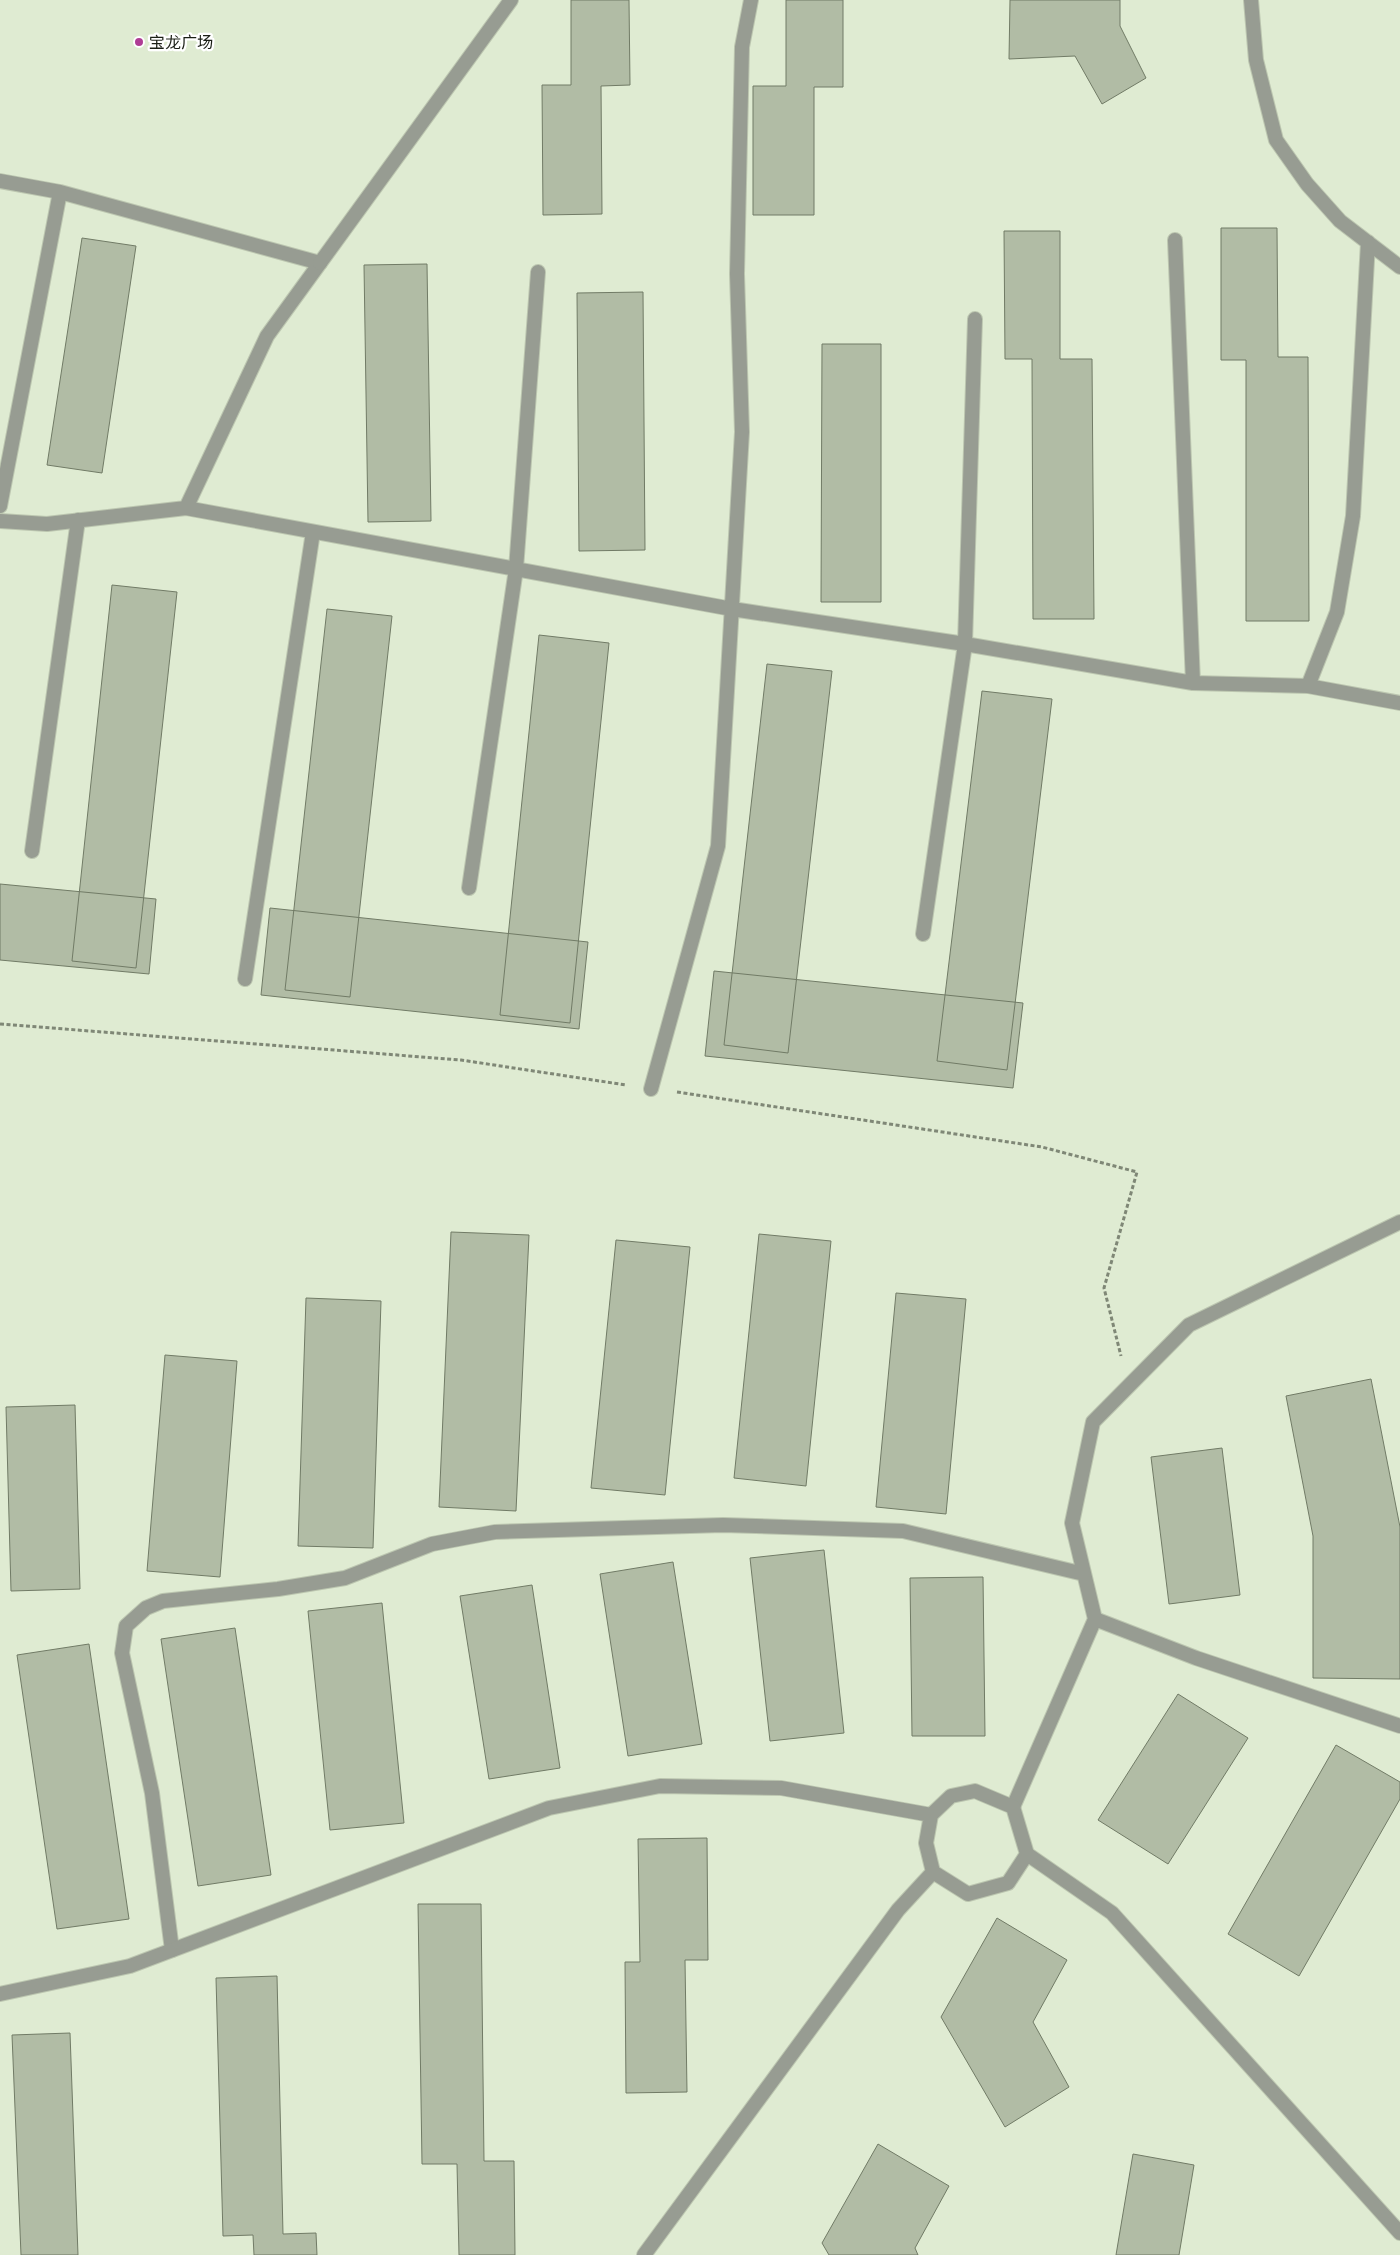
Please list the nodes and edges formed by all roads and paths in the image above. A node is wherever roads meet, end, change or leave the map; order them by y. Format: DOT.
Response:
graph roads {
  1 [pos="511,0"];
  2 [pos="751,0"];
  3 [pos="1251,0"];
  4 [pos="0,181"];
  5 [pos="60,192"];
  6 [pos="1175,240"];
  7 [pos="1368,242"];
  8 [pos="320,263"];
  9 [pos="1400,267"];
  10 [pos="538,272"];
  11 [pos="975,319"];
  12 [pos="0,506"];
  13 [pos="186,508"];
  14 [pos="78,520"];
  15 [pos="0,521"];
  16 [pos="313,532"];
  17 [pos="516,569"];
  18 [pos="732,609"];
  19 [pos="965,644"];
  20 [pos="1192,683"];
  21 [pos="1308,686"];
  22 [pos="1400,703"];
  23 [pos="32,851"];
  24 [pos="469,888"];
  25 [pos="923,934"];
  26 [pos="245,979"];
  27 [pos="651,1089"];
  28 [pos="1400,1222"];
  29 [pos="1084,1574"];
  30 [pos="1096,1619"];
  31 [pos="1400,1726"];
  32 [pos="1013,1807"];
  33 [pos="931,1815"];
  34 [pos="1027,1854"];
  35 [pos="933,1872"];
  36 [pos="172,1950"];
  37 [pos="0,1994"];
  38 [pos="1400,2233"];
  39 [pos="644,2255"];
  1 -- 8 [label="street"];
  2 -- 18 [label="street"];
  3 -- 7 [label="street"];
  4 -- 5 [label="street"];
  5 -- 8 [label="street"];
  5 -- 12 [label="street"];
  6 -- 20 [label="street"];
  7 -- 9 [label="street"];
  7 -- 21 [label="street"];
  8 -- 13 [label="street"];
  10 -- 17 [label="street"];
  11 -- 19 [label="street"];
  13 -- 14 [label="street"];
  13 -- 16 [label="street"];
  14 -- 15 [label="street"];
  14 -- 23 [label="street"];
  16 -- 17 [label="street"];
  16 -- 26 [label="street"];
  17 -- 18 [label="street"];
  17 -- 24 [label="street"];
  18 -- 19 [label="street"];
  18 -- 27 [label="street"];
  19 -- 20 [label="street"];
  19 -- 25 [label="street"];
  20 -- 21 [label="street"];
  21 -- 22 [label="street"];
  28 -- 29 [label="street"];
  29 -- 30 [label="street"];
  29 -- 36 [label="street"];
  30 -- 31 [label="street"];
  30 -- 32 [label="street"];
  32 -- 33 [label="street"];
  32 -- 34 [label="street"];
  33 -- 35 [label="street"];
  33 -- 36 [label="street"];
  34 -- 35 [label="street"];
  34 -- 38 [label="street"];
  35 -- 39 [label="street"];
  36 -- 37 [label="street"];
}
